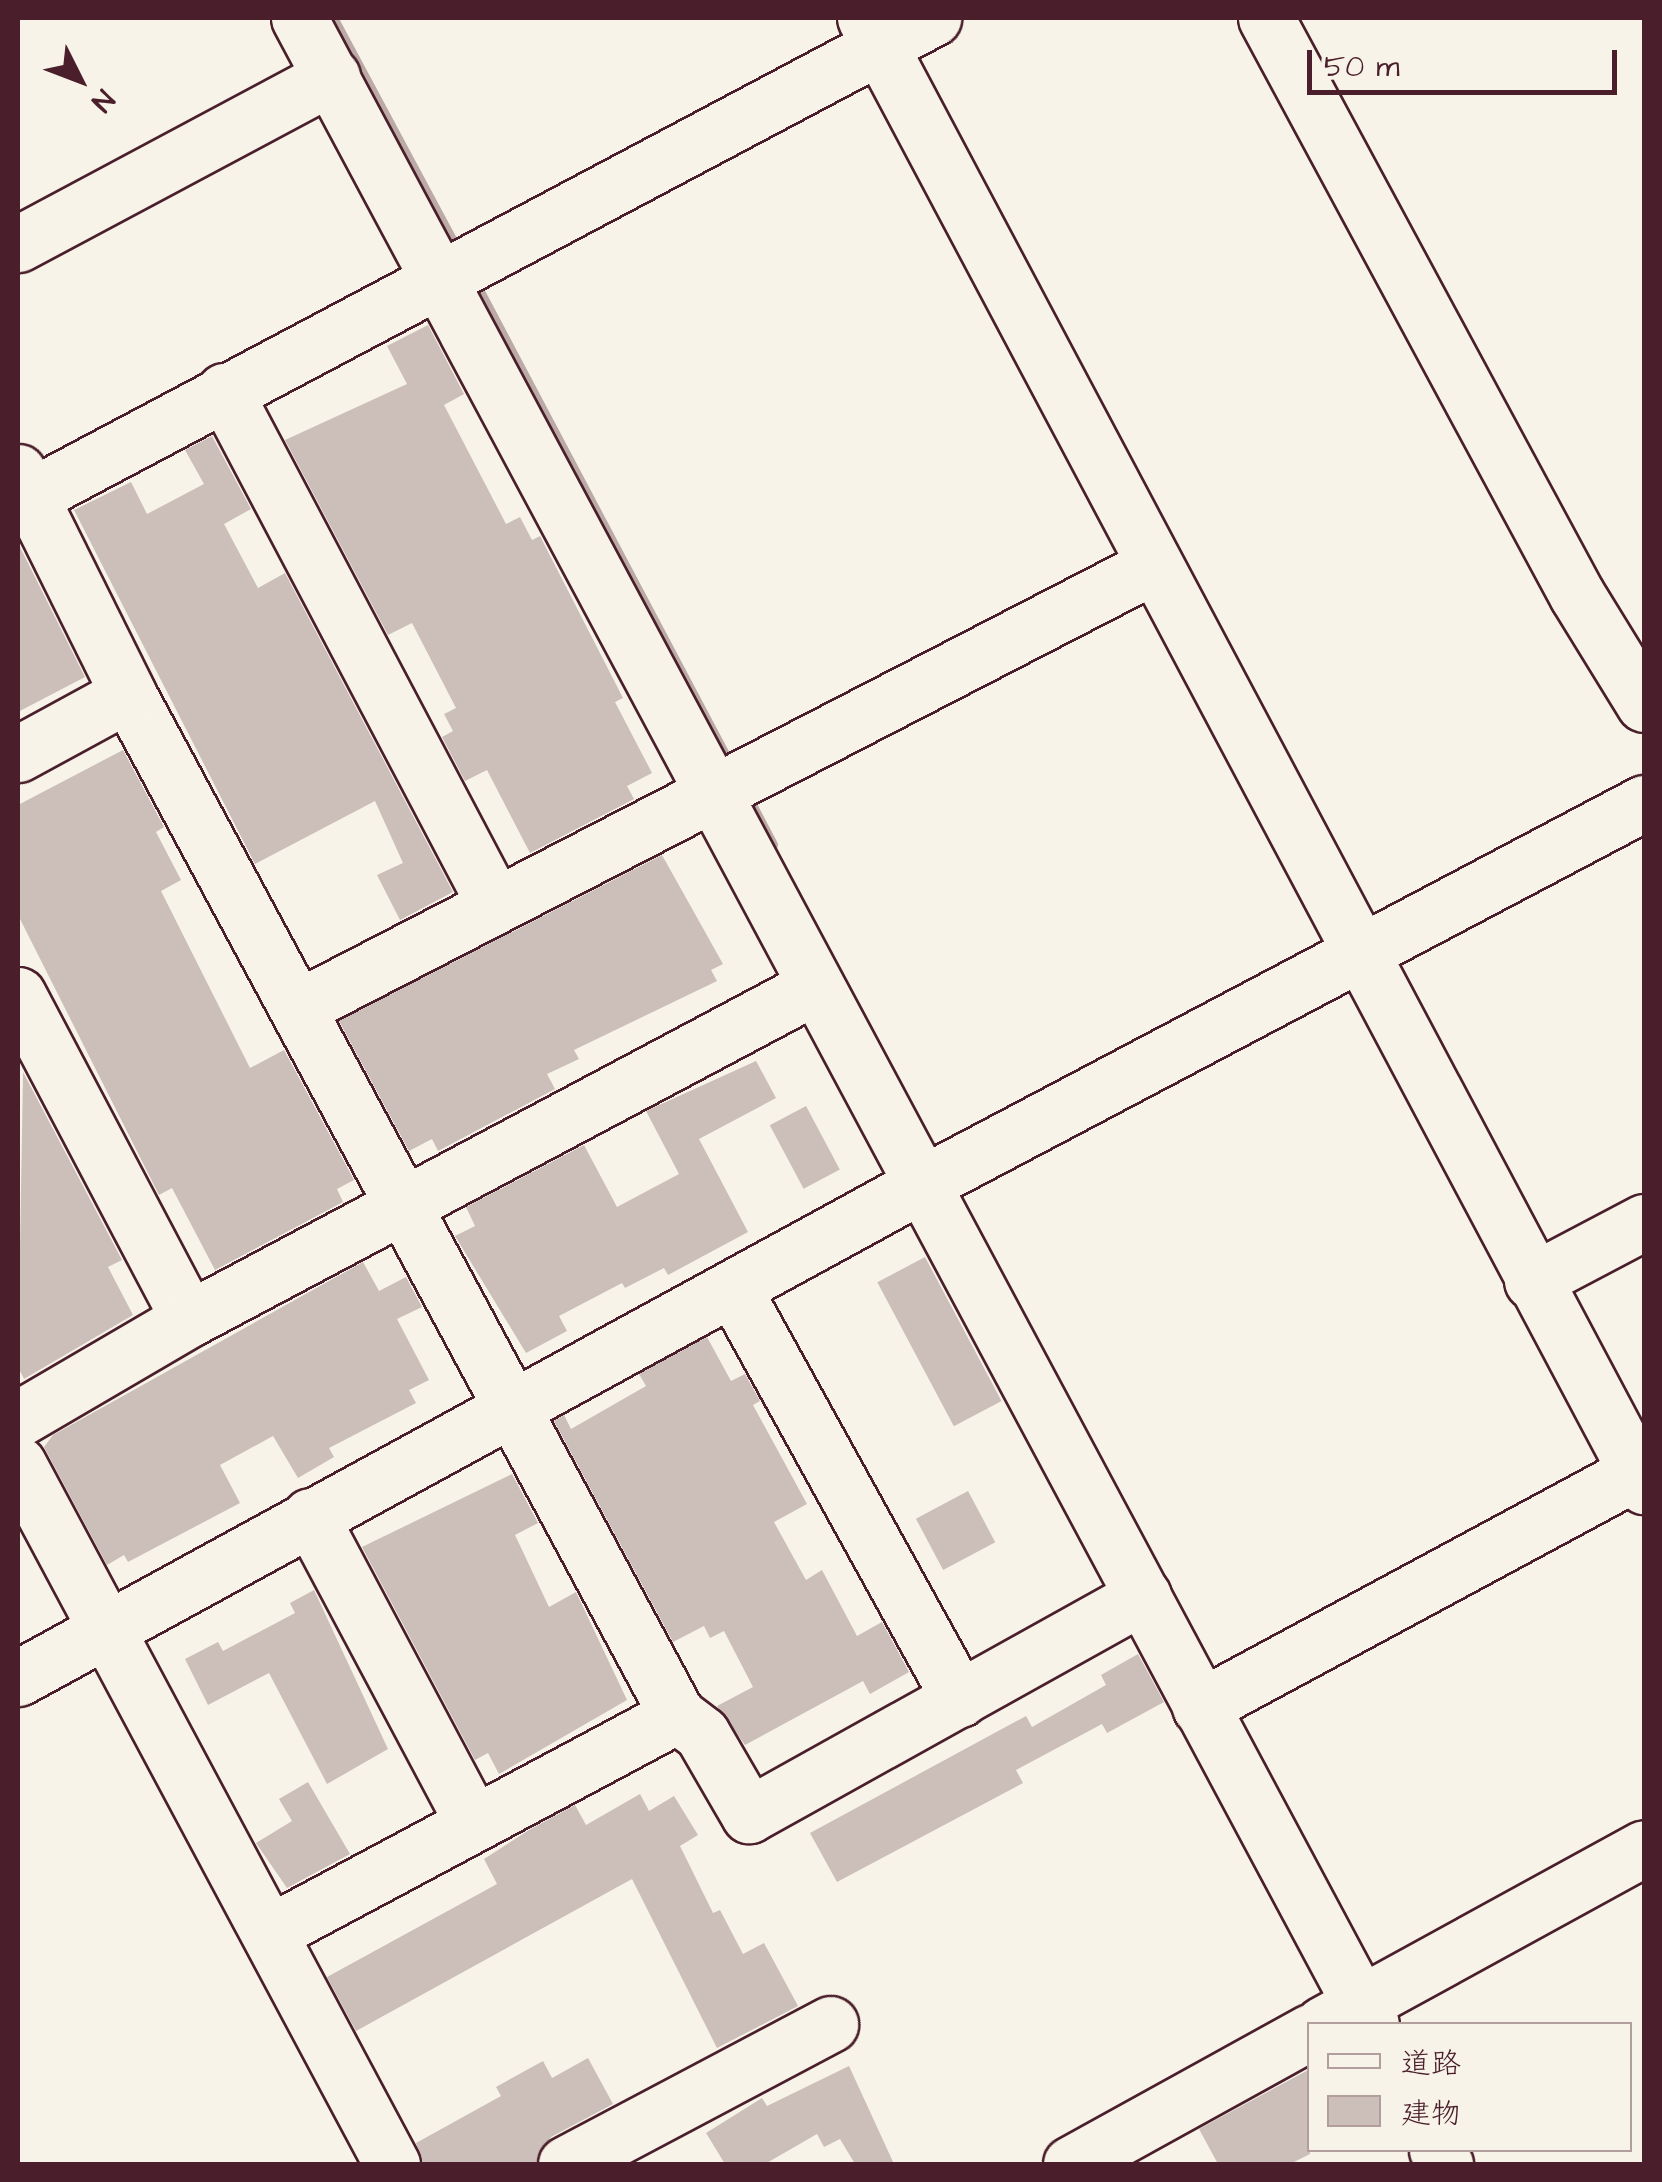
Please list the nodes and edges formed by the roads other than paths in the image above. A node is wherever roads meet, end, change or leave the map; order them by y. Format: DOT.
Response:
graph roads {
  1 [pos="300,18"];
  2 [pos="933,18"];
  3 [pos="1266,18"];
  4 [pos="873,32"];
  5 [pos="332,76"];
  6 [pos="18,244"];
  7 [pos="456,270"];
  8 [pos="224,391"];
  9 [pos="21,491"];
  10 [pos="1153,566"];
  11 [pos="128,694"];
  12 [pos="1644,704"];
  13 [pos="18,754"];
  14 [pos="731,782"];
  15 [pos="1644,803"];
  16 [pos="493,902"];
  17 [pos="1359,956"];
  18 [pos="814,987"];
  19 [pos="18,995"];
  20 [pos="298,1007"];
  21 [pos="939,1176"];
  22 [pos="407,1206"];
  23 [pos="1644,1222"];
  24 [pos="1532,1281"];
  25 [pos="735,1292"];
  26 [pos="188,1320"];
  27 [pos="513,1408"];
  28 [pos="18,1419"];
  29 [pos="18,1464"];
  30 [pos="1641,1479"];
  31 [pos="310,1516"];
  32 [pos="1143,1596"];
  33 [pos="106,1631"];
  34 [pos="18,1678"];
  35 [pos="960,1698"];
  36 [pos="1216,1698"];
  37 [pos="676,1715"];
  38 [pos="473,1823"];
  39 [pos="1644,1848"];
  40 [pos="269,1933"];
  41 [pos="1363,2008"];
  42 [pos="830,2024"];
  43 [pos="1307,2034"];
  44 [pos="392,2164"];
  45 [pos="566,2164"];
  46 [pos="1071,2164"];
  1 -- 5 [label="street"];
  2 -- 4 [label="street"];
  3 -- 12 [label="street"];
  4 -- 7 [label="street"];
  4 -- 10 [label="street"];
  5 -- 6 [label="street"];
  5 -- 7 [label="street"];
  7 -- 8 [label="street"];
  7 -- 14 [label="street"];
  8 -- 9 [label="street"];
  8 -- 16 [label="street"];
  9 -- 11 [label="street"];
  10 -- 14 [label="street"];
  10 -- 17 [label="street"];
  11 -- 13 [label="street"];
  11 -- 20 [label="street"];
  14 -- 16 [label="street"];
  14 -- 18 [label="street"];
  15 -- 17 [label="street"];
  16 -- 20 [label="street"];
  17 -- 21 [label="street"];
  17 -- 24 [label="street"];
  18 -- 21 [label="street"];
  18 -- 22 [label="street"];
  19 -- 26 [label="street"];
  20 -- 22 [label="street"];
  21 -- 25 [label="street"];
  21 -- 32 [label="street"];
  22 -- 26 [label="street"];
  22 -- 27 [label="street"];
  23 -- 24 [label="street"];
  24 -- 30 [label="street"];
  25 -- 27 [label="street"];
  25 -- 35 [label="street"];
  26 -- 28 [label="street"];
  27 -- 31 [label="street"];
  27 -- 37 [label="street"];
  29 -- 33 [label="street"];
  30 -- 36 [label="street"];
  31 -- 33 [label="street"];
  31 -- 38 [label="street"];
  32 -- 35 [label="street"];
  32 -- 36 [label="street"];
  33 -- 34 [label="street"];
  33 -- 40 [label="street"];
  35 -- 37 [label="street"];
  36 -- 41 [label="street"];
  37 -- 38 [label="street"];
  38 -- 40 [label="street"];
  39 -- 41 [label="street"];
  40 -- 44 [label="street"];
  42 -- 45 [label="street"];
  43 -- 46 [label="street"];
}
